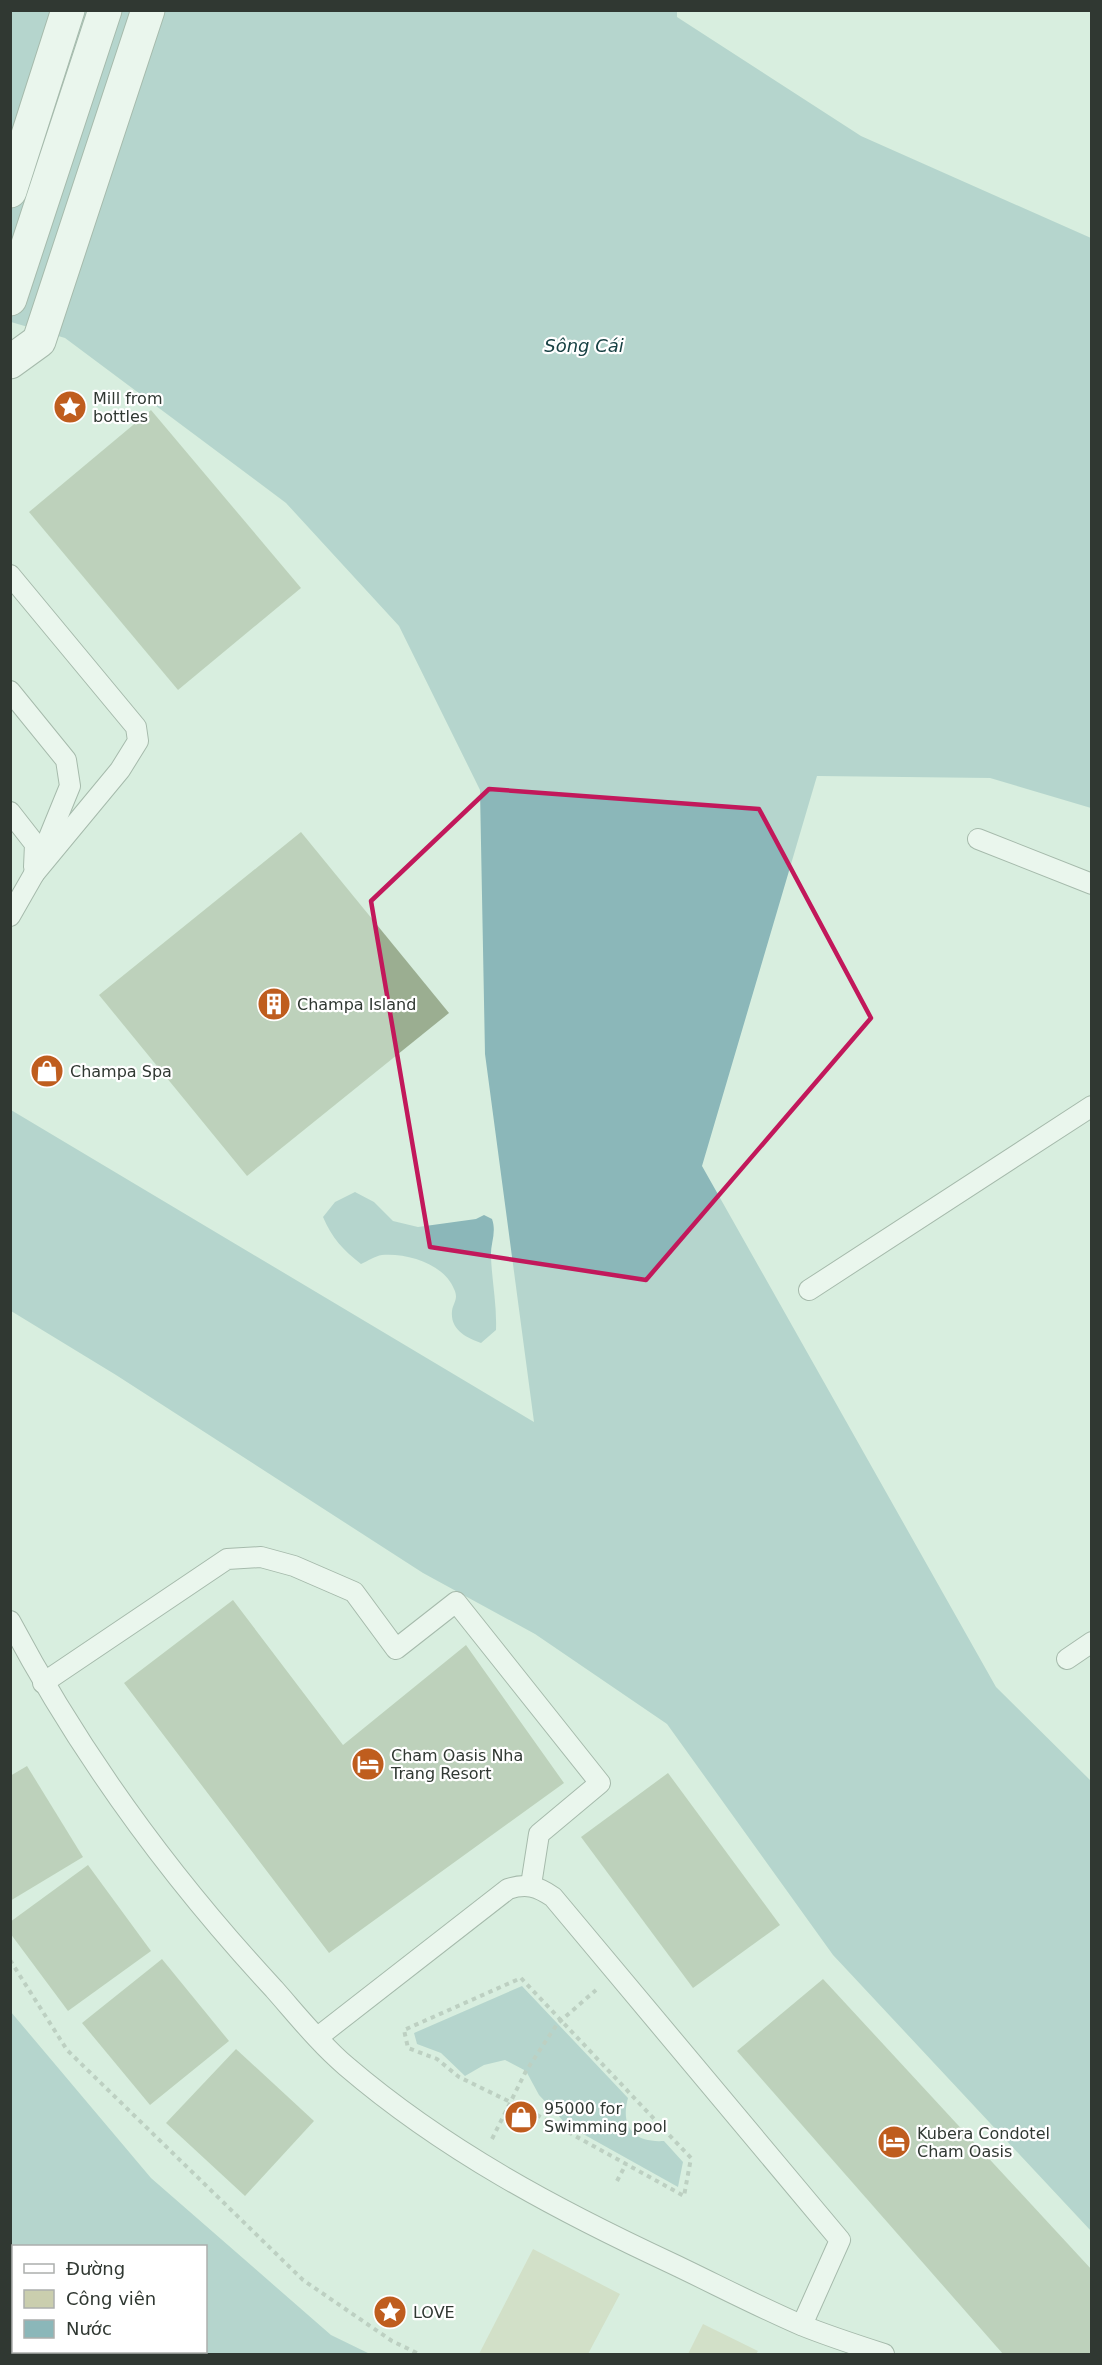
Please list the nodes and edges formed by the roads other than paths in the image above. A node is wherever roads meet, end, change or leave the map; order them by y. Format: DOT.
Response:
graph roads {
  1 [pos="68,10"];
  2 [pos="105,10"];
  3 [pos="148,10"];
  4 [pos="10,191"];
  5 [pos="10,299"];
  6 [pos="10,362"];
  7 [pos="10,575"];
  8 [pos="10,691"];
  9 [pos="10,812"];
  10 [pos="978,839"];
  11 [pos="34,874"];
  12 [pos="1092,884"];
  13 [pos="10,916"];
  14 [pos="1092,1106"];
  15 [pos="809,1290"];
  16 [pos="10,1621"];
  17 [pos="1092,1642"];
  18 [pos="1067,1659"];
  19 [pos="43,1683"];
  20 [pos="531,1885"];
  21 [pos="318,2037"];
  22 [pos="802,2325"];
  23 [pos="884,2355"];
  1 -- 4 [label="street"];
  2 -- 5 [label="street"];
  3 -- 6 [label="street"];
  7 -- 11 [label="lane"];
  8 -- 11 [label="lane"];
  9 -- 11 [label="lane"];
  10 -- 12 [label="lane"];
  11 -- 13 [label="lane"];
  14 -- 15 [label="lane"];
  16 -- 19 [label="lane"];
  17 -- 18 [label="lane"];
  19 -- 20 [label="lane"];
  19 -- 21 [label="lane"];
  20 -- 21 [label="lane"];
  20 -- 22 [label="lane"];
  21 -- 22 [label="lane"];
  22 -- 23 [label="lane"];
}
